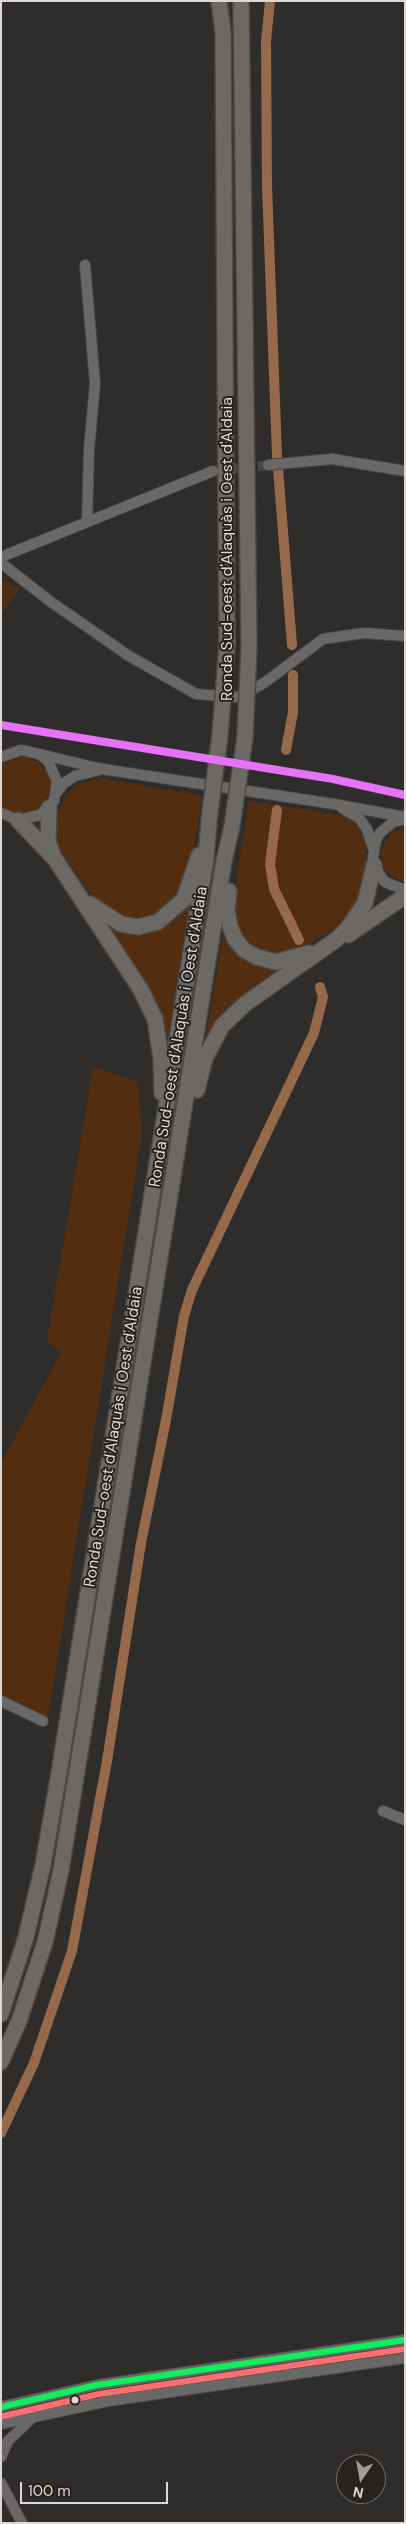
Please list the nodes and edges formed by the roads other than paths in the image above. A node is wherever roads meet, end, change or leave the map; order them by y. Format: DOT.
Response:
graph roads {
  1 [pos="219,1"];
  2 [pos="241,1"];
  3 [pos="85,265"];
  4 [pos="268,465"];
  5 [pos="213,471"];
  6 [pos="405,471"];
  7 [pos="87,522"];
  8 [pos="1,557"];
  9 [pos="1,563"];
  10 [pos="405,636"];
  11 [pos="6,751"];
  12 [pos="39,754"];
  13 [pos="1,757"];
  14 [pos="102,770"];
  15 [pos="57,792"];
  16 [pos="334,804"];
  17 [pos="49,808"];
  18 [pos="1,812"];
  19 [pos="405,818"];
  20 [pos="18,820"];
  21 [pos="210,820"];
  22 [pos="232,826"];
  23 [pos="373,849"];
  24 [pos="55,859"];
  25 [pos="374,865"];
  26 [pos="405,890"];
  27 [pos="81,896"];
  28 [pos="405,896"];
  29 [pos="337,939"];
  30 [pos="322,949"];
  31 [pos="166,1108"];
  32 [pos="185,1111"];
  33 [pos="1,1702"];
  34 [pos="43,1721"];
  35 [pos="383,1811"];
  36 [pos="405,1820"];
  37 [pos="1,2014"];
  38 [pos="1,2062"];
  39 [pos="405,2340"];
  40 [pos="405,2358"];
  41 [pos="1,2407"];
  42 [pos="32,2417"];
  43 [pos="1,2424"];
  44 [pos="1,2457"];
  45 [pos="1,2483"];
  46 [pos="1,2492"];
  47 [pos="10,2501"];
  48 [pos="22,2523"];
  1 -- 21 [label="main road, Ronda Sud-oest d'Alaquàs i Oest d'Aldaia, bridge"];
  2 -- 22 [label="main road, Ronda Sud-oest d'Alaquàs i Oest d'Aldaia, bridge"];
  3 -- 7 [label="street"];
  4 -- 6 [label="street"];
  5 -- 7 [label="street"];
  7 -- 8 [label="street"];
  9 -- 10 [label="street"];
  11 -- 12 [label="street"];
  11 -- 13 [label="street"];
  12 -- 14 [label="street"];
  12 -- 15 [label="street"];
  14 -- 15 [label="street"];
  14 -- 16 [label="street"];
  15 -- 17 [label="street"];
  16 -- 19 [label="street"];
  16 -- 23 [label="street"];
  17 -- 20 [label="street"];
  17 -- 24 [label="main road"];
  18 -- 20 [label="street"];
  19 -- 23 [label="street"];
  20 -- 24 [label="main road"];
  21 -- 27 [label="main road"];
  21 -- 31 [label="main road, Ronda Sud-oest d'Alaquàs i Oest d'Aldaia"];
  22 -- 30 [label="main road"];
  22 -- 32 [label="main road, Ronda Sud-oest d'Alaquàs i Oest d'Aldaia"];
  23 -- 25 [label="street"];
  24 -- 27 [label="main road"];
  25 -- 26 [label="street"];
  25 -- 29 [label="main road"];
  27 -- 31 [label="main road"];
  28 -- 29 [label="main road"];
  29 -- 30 [label="main road"];
  30 -- 32 [label="main road"];
  31 -- 37 [label="main road, Ronda Sud-oest d'Alaquàs i Oest d'Aldaia"];
  32 -- 38 [label="main road, Ronda Sud-oest d'Alaquàs i Oest d'Aldaia"];
  33 -- 34 [label="street"];
  35 -- 36 [label="street"];
  39 -- 41 [label="street"];
  40 -- 42 [label="street"];
  42 -- 43 [label="street"];
  42 -- 44 [label="street"];
  45 -- 47 [label="street"];
  46 -- 47 [label="street"];
  47 -- 48 [label="street"];
}
